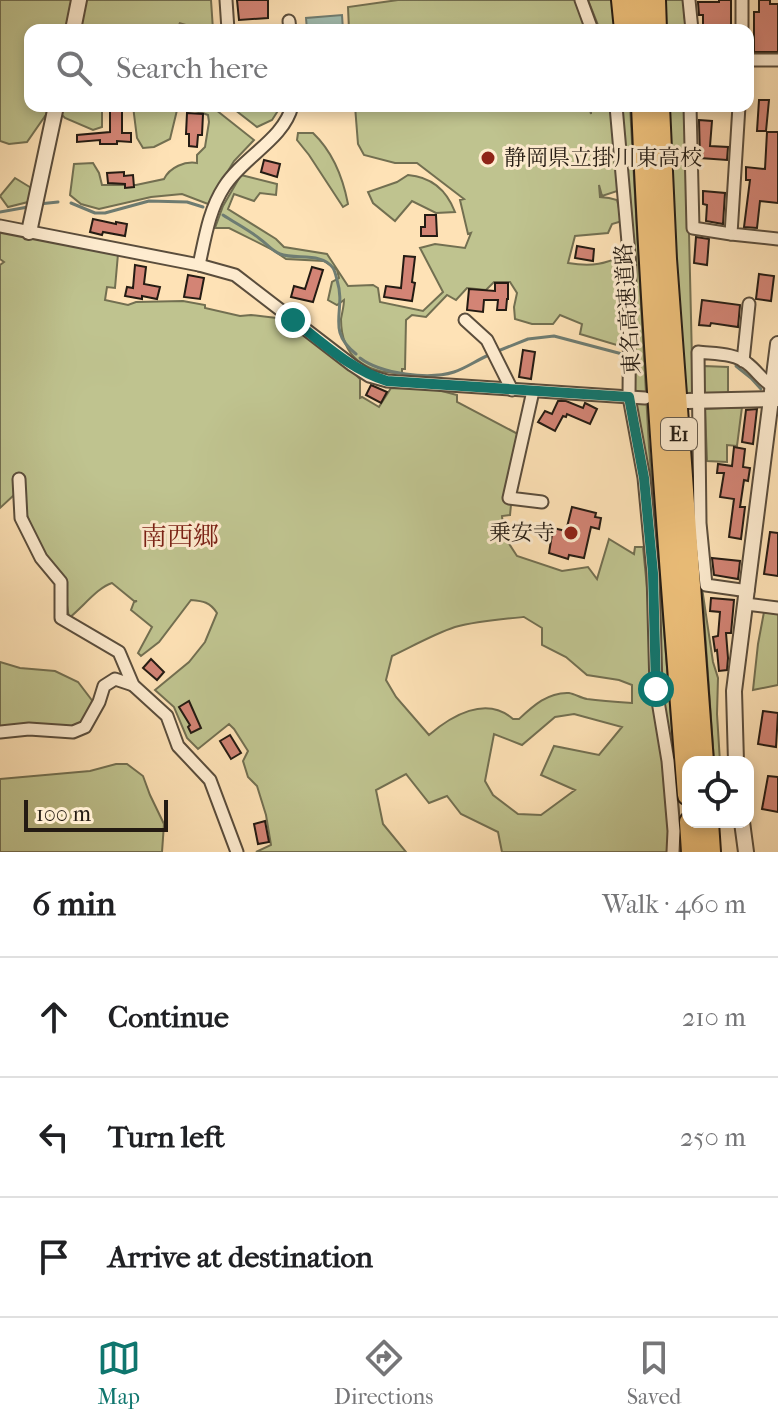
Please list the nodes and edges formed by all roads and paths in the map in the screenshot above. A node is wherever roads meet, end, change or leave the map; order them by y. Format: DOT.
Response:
graph roads {
  1 [pos="79,0"];
  2 [pos="226,0"];
  3 [pos="581,0"];
  4 [pos="622,0"];
  5 [pos="639,0"];
  6 [pos="655,0"];
  7 [pos="689,0"];
  8 [pos="742,0"];
  9 [pos="74,24"];
  10 [pos="228,24"];
  11 [pos="590,24"];
  12 [pos="624,24"];
  13 [pos="640,24"];
  14 [pos="656,24"];
  15 [pos="691,24"];
  16 [pos="742,24"];
  17 [pos="754,60"];
  18 [pos="778,60"];
  19 [pos="55,112"];
  20 [pos="290,112"];
  21 [pos="617,112"];
  22 [pos="634,112"];
  23 [pos="642,112"];
  24 [pos="659,112"];
  25 [pos="690,112"];
  26 [pos="739,112"];
  27 [pos="0,226"];
  28 [pos="29,232"];
  29 [pos="731,234"];
  30 [pos="778,239"];
  31 [pos="648,257"];
  32 [pos="199,265"];
  33 [pos="749,304"];
  34 [pos="465,320"];
  35 [pos="778,344"];
  36 [pos="743,361"];
  37 [pos="512,390"];
  38 [pos="533,391"];
  39 [pos="774,395"];
  40 [pos="629,397"];
  41 [pos="645,398"];
  42 [pos="693,402"];
  43 [pos="19,479"];
  44 [pos="542,502"];
  45 [pos="747,597"];
  46 [pos="778,608"];
  47 [pos="133,685"];
  48 [pos="0,732"];
  49 [pos="685,756"];
  50 [pos="703,756"];
  51 [pos="736,756"];
  52 [pos="690,828"];
  53 [pos="708,828"];
  54 [pos="743,828"];
  55 [pos="237,852"];
  56 [pos="673,852"];
  57 [pos="692,852"];
  58 [pos="710,852"];
  59 [pos="746,852"];
  1 -- 9 [label="street"];
  2 -- 10 [label="street"];
  3 -- 11 [label="street"];
  4 -- 12 [label="highway"];
  5 -- 13 [label="highway"];
  6 -- 14 [label="highway"];
  7 -- 15 [label="street"];
  8 -- 16 [label="street"];
  17 -- 18 [label="street"];
  19 -- 28 [label="street"];
  20 -- 32 [label="street"];
  21 -- 40 [label="street"];
  22 -- 31 [label="highway"];
  23 -- 31 [label="highway, 東名高速道路 / E1"];
  24 -- 50 [label="highway, 東名高速道路 / E1"];
  25 -- 29 [label="street"];
  26 -- 29 [label="street"];
  27 -- 28 [label="street"];
  28 -- 32 [label="street"];
  29 -- 30 [label="street"];
  31 -- 49 [label="highway, 東名高速道路 / E1"];
  32 -- 37 [label="street"];
  33 -- 36 [label="street"];
  34 -- 37 [label="street"];
  35 -- 39 [label="street"];
  36 -- 39 [label="street"];
  36 -- 42 [label="street"];
  37 -- 38 [label="street"];
  38 -- 40 [label="street"];
  38 -- 44 [label="street"];
  39 -- 42 [label="street"];
  39 -- 45 [label="street"];
  40 -- 41 [label="street"];
  40 -- 56 [label="street"];
  42 -- 45 [label="street"];
  43 -- 47 [label="street"];
  45 -- 46 [label="street"];
  45 -- 51 [label="street"];
  47 -- 48 [label="street"];
  47 -- 55 [label="street"];
  52 -- 57 [label="highway"];
  53 -- 58 [label="highway"];
  54 -- 59 [label="street"];
}
